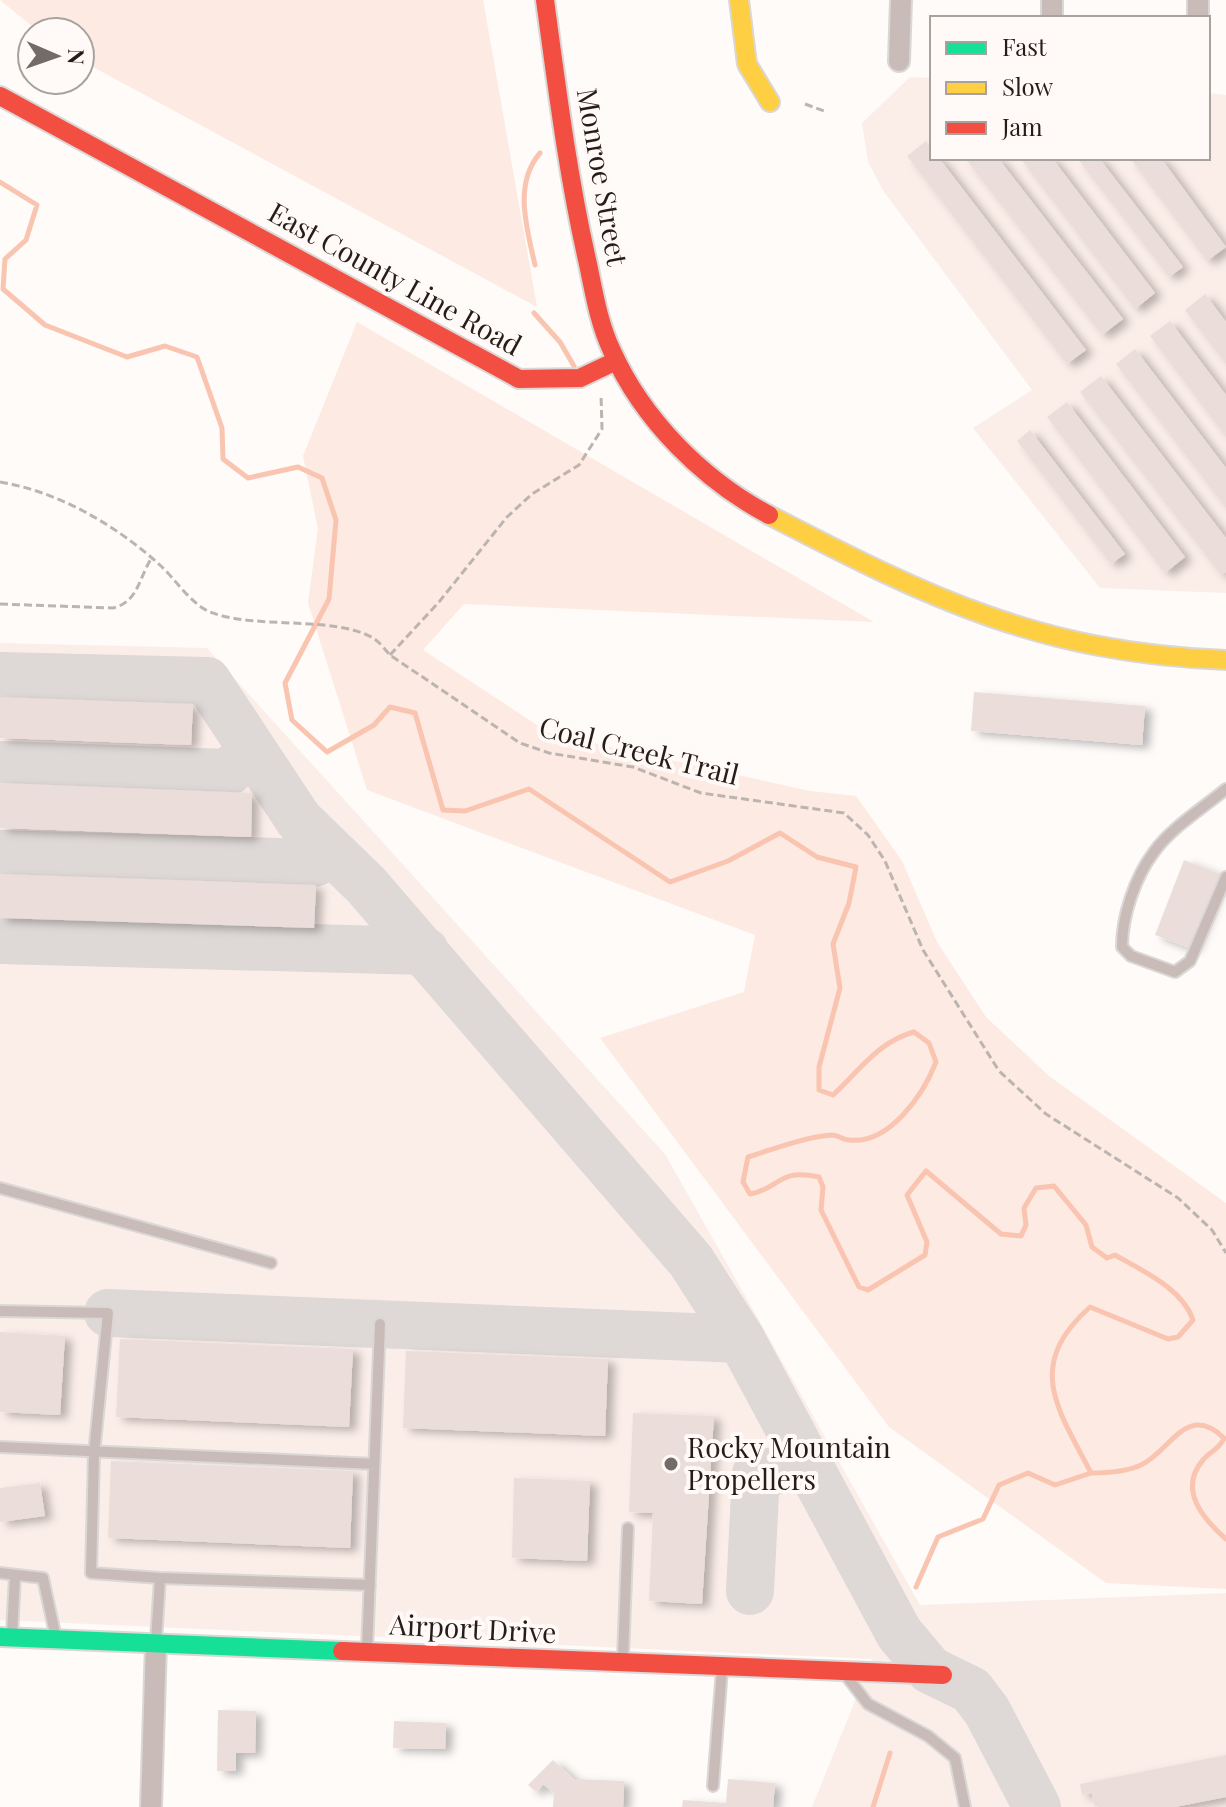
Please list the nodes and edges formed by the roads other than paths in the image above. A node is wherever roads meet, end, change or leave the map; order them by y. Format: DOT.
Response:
graph roads {
  1 [pos="545,0"];
  2 [pos="739,0"];
  3 [pos="901,0"];
  4 [pos="899,61"];
  5 [pos="0,96"];
  6 [pos="770,102"];
  7 [pos="616,361"];
  8 [pos="1226,660"];
  9 [pos="1226,789"];
  10 [pos="1226,877"];
  11 [pos="0,1188"];
  12 [pos="271,1263"];
  13 [pos="0,1311"];
  14 [pos="380,1324"];
  15 [pos="0,1447"];
  16 [pos="94,1454"];
  17 [pos="374,1464"];
  18 [pos="628,1528"];
  19 [pos="0,1573"];
  20 [pos="15,1575"];
  21 [pos="160,1578"];
  22 [pos="370,1585"];
  23 [pos="6,1637"];
  24 [pos="56,1640"];
  25 [pos="156,1643"];
  26 [pos="367,1652"];
  27 [pos="623,1663"];
  28 [pos="722,1667"];
  29 [pos="844,1673"];
  30 [pos="943,1675"];
  31 [pos="713,1786"];
  32 [pos="151,1807"];
  33 [pos="965,1807"];
  1 -- 7 [label="street, Monroe Street"];
  2 -- 6 [label="street"];
  3 -- 4 [label="street"];
  5 -- 7 [label="street, East County Line Road"];
  7 -- 8 [label="street"];
  9 -- 10 [label="lane"];
  11 -- 12 [label="lane"];
  13 -- 16 [label="lane"];
  14 -- 17 [label="lane"];
  15 -- 16 [label="lane"];
  16 -- 17 [label="lane"];
  16 -- 21 [label="lane"];
  17 -- 22 [label="lane"];
  18 -- 27 [label="lane"];
  19 -- 20 [label="lane"];
  20 -- 23 [label="lane"];
  20 -- 24 [label="lane"];
  21 -- 22 [label="lane"];
  21 -- 25 [label="lane"];
  22 -- 26 [label="lane"];
  23 -- 24 [label="street, Airport Drive"];
  24 -- 25 [label="street, Airport Drive"];
  25 -- 26 [label="street, Airport Drive"];
  25 -- 32 [label="street"];
  26 -- 27 [label="street, Airport Drive"];
  27 -- 28 [label="street, Airport Drive"];
  28 -- 29 [label="street, Airport Drive"];
  28 -- 31 [label="lane"];
  29 -- 30 [label="street, Airport Drive"];
  29 -- 33 [label="lane"];
}
